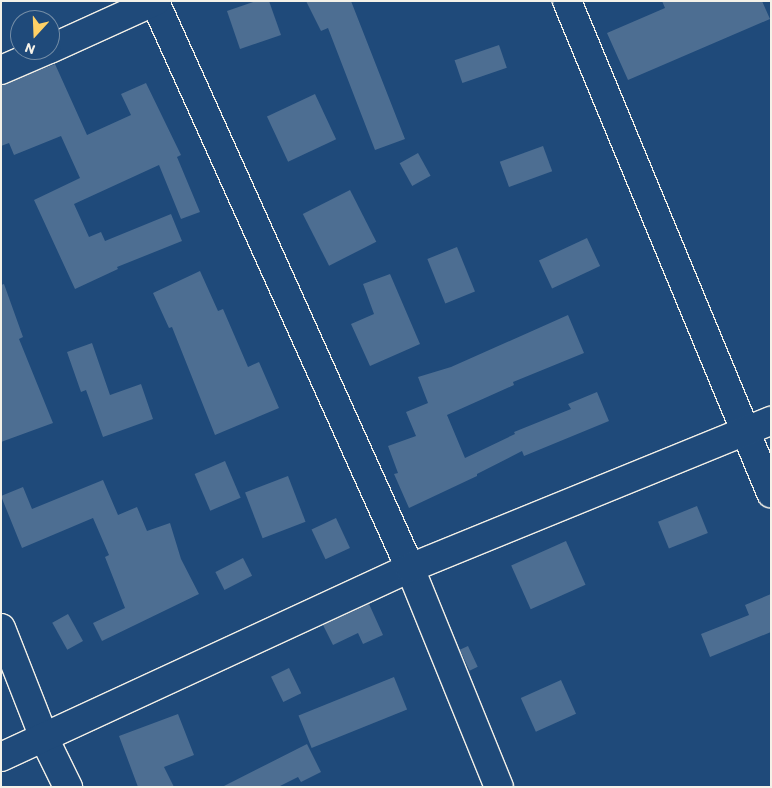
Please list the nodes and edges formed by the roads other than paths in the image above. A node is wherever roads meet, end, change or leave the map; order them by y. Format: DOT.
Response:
graph roads {
  1 [pos="156,1"];
  2 [pos="567,1"];
  3 [pos="60,44"];
  4 [pos="23,60"];
  5 [pos="1,70"];
  6 [pos="771,421"];
  7 [pos="745,432"];
  8 [pos="771,494"];
  9 [pos="410,568"];
  10 [pos="1,628"];
  11 [pos="44,738"];
  12 [pos="1,757"];
  13 [pos="68,787"];
  14 [pos="499,787"];
  1 -- 3 [label="street"];
  1 -- 9 [label="street"];
  2 -- 7 [label="street"];
  4 -- 5 [label="street"];
  6 -- 7 [label="street"];
  7 -- 8 [label="street"];
  7 -- 9 [label="street"];
  9 -- 11 [label="street"];
  9 -- 14 [label="street"];
  10 -- 11 [label="street"];
  11 -- 12 [label="street"];
  11 -- 13 [label="street"];
}
